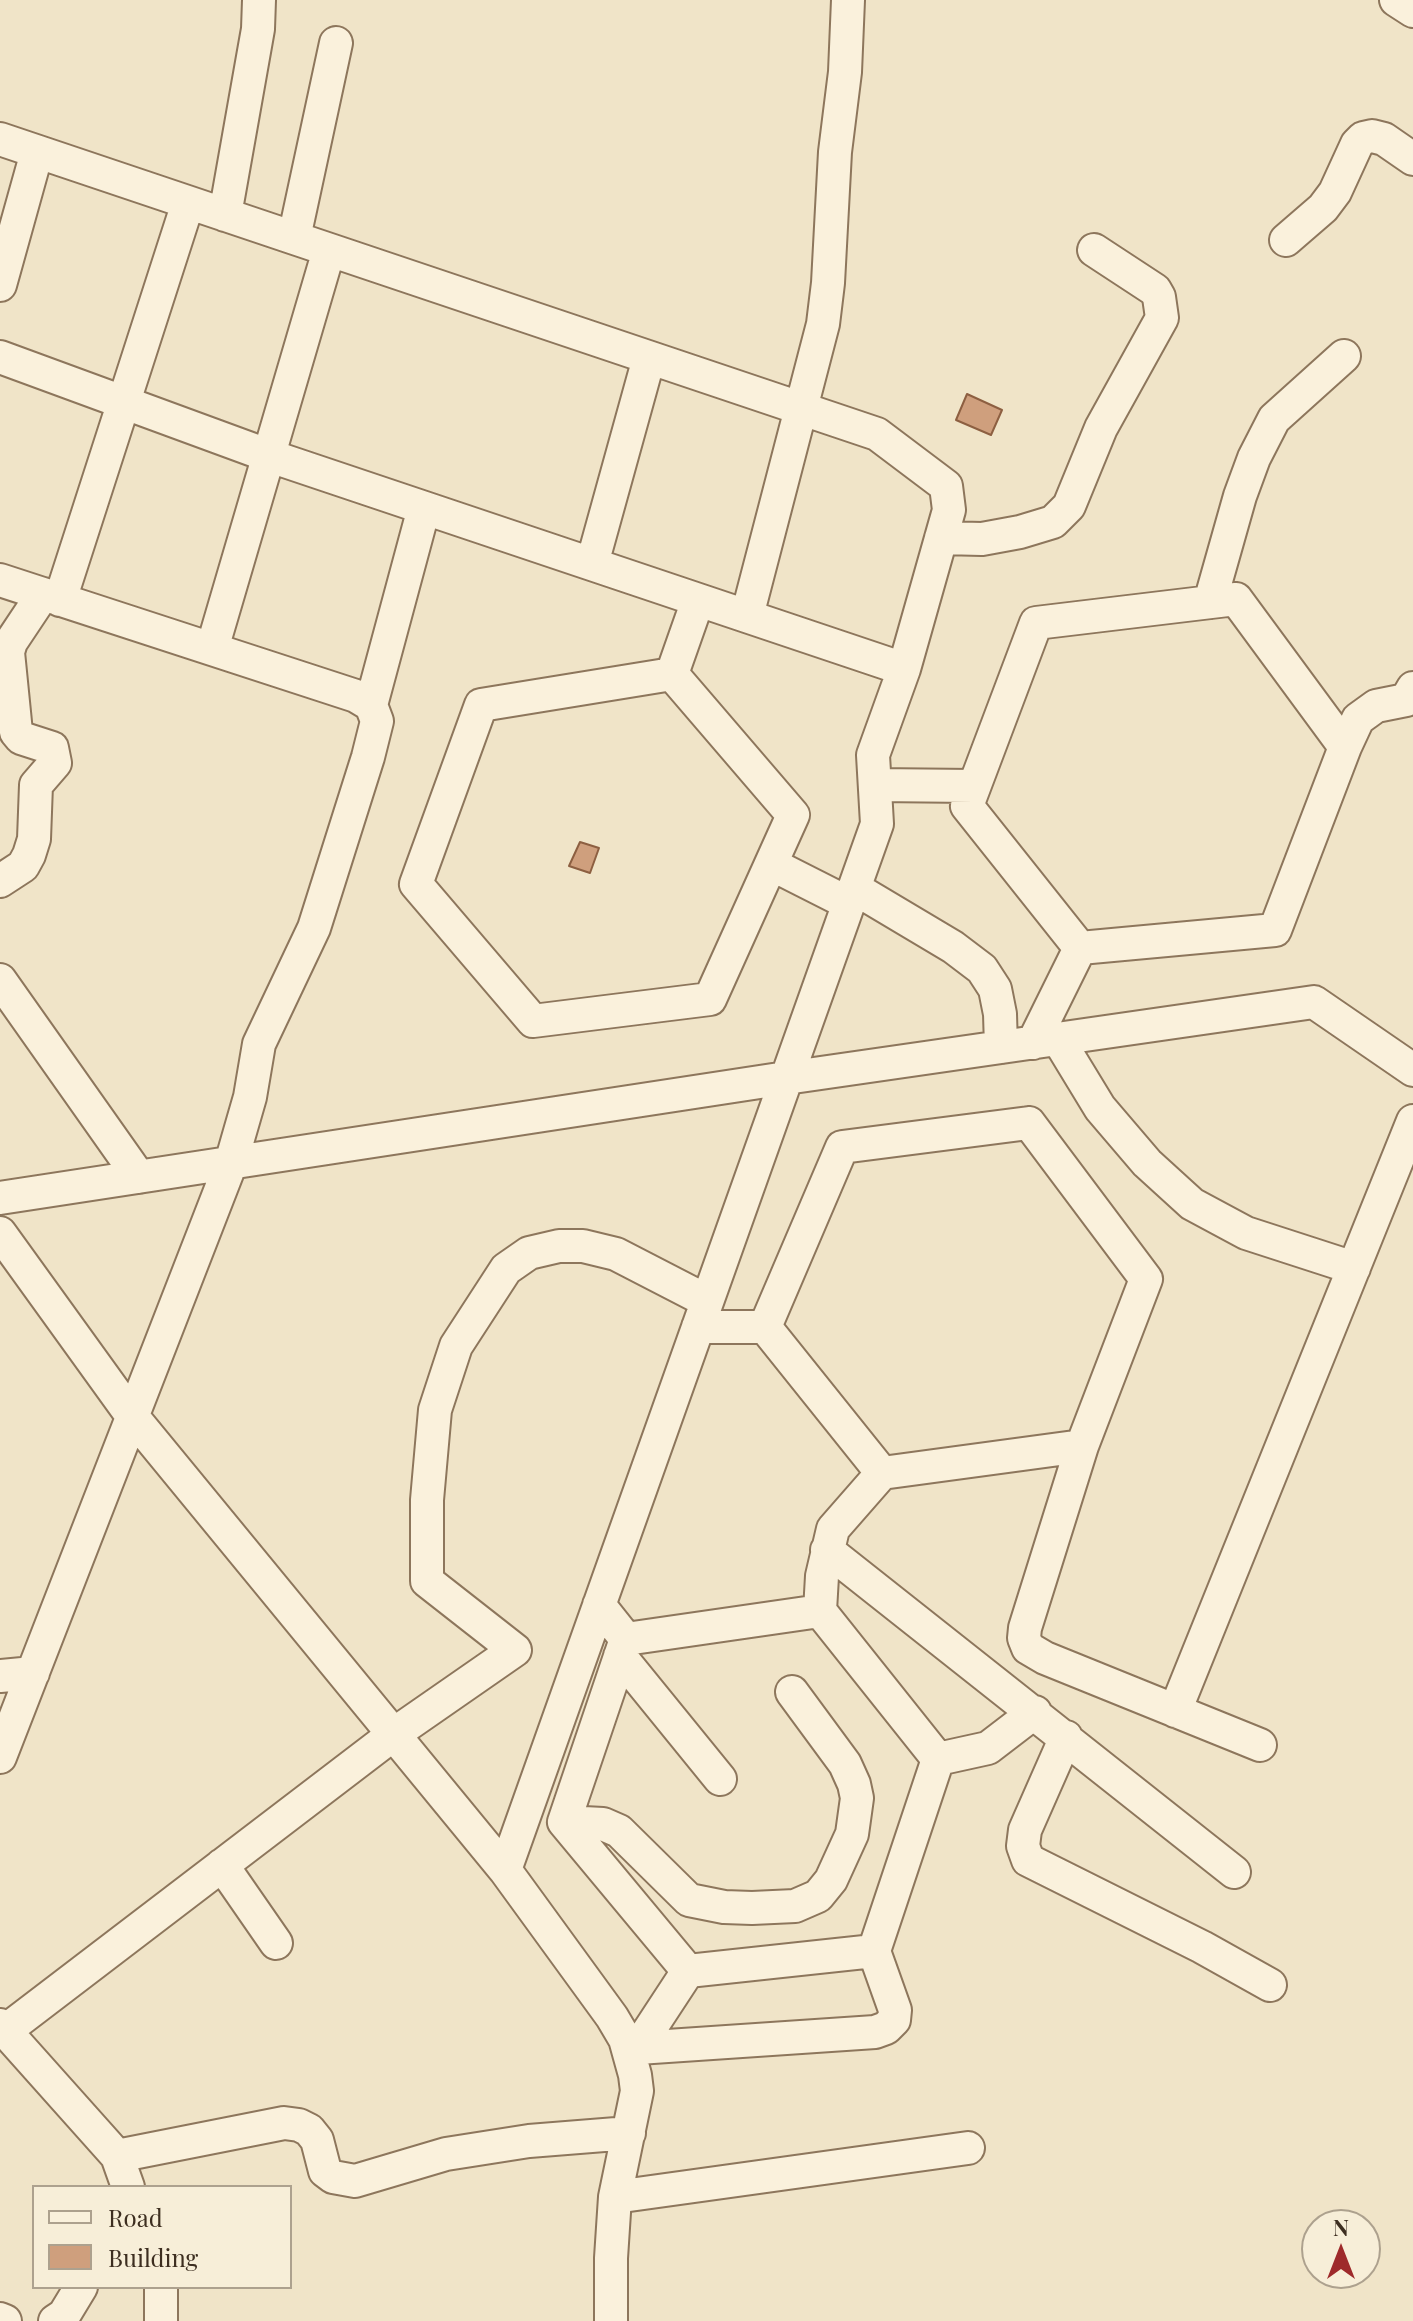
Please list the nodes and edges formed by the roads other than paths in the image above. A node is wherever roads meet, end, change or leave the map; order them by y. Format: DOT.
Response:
graph roads {
  1 [pos="259,0"];
  2 [pos="848,0"];
  3 [pos="1396,0"];
  4 [pos="1413,11"];
  5 [pos="336,43"];
  6 [pos="0,139"];
  7 [pos="37,152"];
  8 [pos="1413,159"];
  9 [pos="188,203"];
  10 [pos="225,215"];
  11 [pos="294,238"];
  12 [pos="1286,240"];
  13 [pos="329,250"];
  14 [pos="1094,250"];
  15 [pos="0,285"];
  16 [pos="1344,356"];
  17 [pos="0,357"];
  18 [pos="649,358"];
  19 [pos="123,401"];
  20 [pos="802,409"];
  21 [pos="267,455"];
  22 [pos="424,508"];
  23 [pos="941,538"];
  24 [pos="592,564"];
  25 [pos="0,580"];
  26 [pos="52,597"];
  27 [pos="698,600"];
  28 [pos="1210,602"];
  29 [pos="747,616"];
  30 [pos="212,649"];
  31 [pos="904,669"];
  32 [pos="672,674"];
  33 [pos="1413,688"];
  34 [pos="371,705"];
  35 [pos="1345,747"];
  36 [pos="875,785"];
  37 [pos="974,786"];
  38 [pos="771,864"];
  39 [pos="0,881"];
  40 [pos="851,895"];
  41 [pos="1080,948"];
  42 [pos="0,980"];
  43 [pos="1046,1041"];
  44 [pos="1001,1047"];
  45 [pos="1413,1070"];
  46 [pos="786,1078"];
  47 [pos="1413,1121"];
  48 [pos="231,1163"];
  49 [pos="139,1177"];
  50 [pos="0,1198"];
  51 [pos="0,1233"];
  52 [pos="1354,1268"];
  53 [pos="702,1314"];
  54 [pos="765,1327"];
  55 [pos="132,1416"];
  56 [pos="1082,1446"];
  57 [pos="882,1473"];
  58 [pos="827,1550"];
  59 [pos="599,1605"];
  60 [pos="820,1611"];
  61 [pos="623,1647"];
  62 [pos="33,1673"];
  63 [pos="0,1676"];
  64 [pos="792,1692"];
  65 [pos="1175,1711"];
  66 [pos="1035,1712"];
  67 [pos="394,1734"];
  68 [pos="1066,1737"];
  69 [pos="1260,1745"];
  70 [pos="0,1757"];
  71 [pos="938,1759"];
  72 [pos="720,1779"];
  73 [pos="564,1822"];
  74 [pos="222,1865"];
  75 [pos="505,1870"];
  76 [pos="1234,1872"];
  77 [pos="276,1943"];
  78 [pos="874,1951"];
  79 [pos="688,1971"];
  80 [pos="1270,1985"];
  81 [pos="3,2028"];
  82 [pos="635,2053"];
  83 [pos="629,2133"];
  84 [pos="968,2148"];
  85 [pos="117,2156"];
  86 [pos="127,2185"];
  87 [pos="615,2197"];
  88 [pos="80,2289"];
  89 [pos="161,2289"];
  90 [pos="55,2321"];
  91 [pos="161,2321"];
  92 [pos="611,2321"];
  1 -- 10 [label="street"];
  2 -- 20 [label="street"];
  3 -- 4 [label="street"];
  5 -- 11 [label="street"];
  6 -- 7 [label="street"];
  7 -- 9 [label="street"];
  7 -- 15 [label="street"];
  8 -- 12 [label="street"];
  9 -- 10 [label="street"];
  9 -- 19 [label="street"];
  10 -- 11 [label="street"];
  11 -- 13 [label="street"];
  13 -- 18 [label="street"];
  13 -- 21 [label="street"];
  14 -- 23 [label="street"];
  16 -- 28 [label="street"];
  17 -- 19 [label="street"];
  18 -- 20 [label="street"];
  18 -- 24 [label="street"];
  19 -- 21 [label="street"];
  19 -- 26 [label="street"];
  20 -- 23 [label="street"];
  20 -- 29 [label="street"];
  21 -- 22 [label="street"];
  21 -- 30 [label="street"];
  22 -- 24 [label="street"];
  22 -- 34 [label="street"];
  23 -- 31 [label="street"];
  24 -- 27 [label="street"];
  25 -- 26 [label="street"];
  26 -- 30 [label="street"];
  26 -- 39 [label="street"];
  27 -- 29 [label="street"];
  27 -- 32 [label="street"];
  28 -- 35 [label="street"];
  28 -- 37 [label="street"];
  29 -- 31 [label="street"];
  30 -- 34 [label="street"];
  31 -- 36 [label="street"];
  32 -- 38 [label="street"];
  32 -- 38 [label="street"];
  33 -- 35 [label="street"];
  34 -- 48 [label="street"];
  35 -- 41 [label="street"];
  36 -- 37 [label="street"];
  36 -- 40 [label="street"];
  37 -- 41 [label="street"];
  38 -- 40 [label="street"];
  40 -- 44 [label="street"];
  40 -- 46 [label="street"];
  41 -- 43 [label="street"];
  42 -- 49 [label="street"];
  43 -- 44 [label="street"];
  43 -- 45 [label="street"];
  43 -- 52 [label="street"];
  44 -- 46 [label="street"];
  46 -- 48 [label="street"];
  46 -- 53 [label="street"];
  47 -- 52 [label="street"];
  48 -- 49 [label="street"];
  48 -- 55 [label="street"];
  49 -- 50 [label="street"];
  51 -- 55 [label="street"];
  52 -- 65 [label="street"];
  53 -- 54 [label="street"];
  53 -- 59 [label="street"];
  53 -- 67 [label="street"];
  54 -- 56 [label="street"];
  54 -- 57 [label="street"];
  55 -- 62 [label="street"];
  55 -- 67 [label="street"];
  56 -- 57 [label="street"];
  56 -- 65 [label="street"];
  57 -- 58 [label="street"];
  58 -- 60 [label="street"];
  58 -- 66 [label="street"];
  59 -- 61 [label="street"];
  59 -- 75 [label="street"];
  60 -- 61 [label="street"];
  60 -- 71 [label="street"];
  61 -- 72 [label="street"];
  61 -- 73 [label="street"];
  62 -- 63 [label="street"];
  62 -- 70 [label="street"];
  64 -- 73 [label="street"];
  65 -- 69 [label="street"];
  66 -- 68 [label="street"];
  66 -- 71 [label="street"];
  67 -- 74 [label="street"];
  67 -- 75 [label="street"];
  68 -- 76 [label="street"];
  68 -- 80 [label="street"];
  71 -- 78 [label="street"];
  73 -- 79 [label="street"];
  74 -- 77 [label="street"];
  74 -- 81 [label="street"];
  75 -- 82 [label="street"];
  78 -- 79 [label="street"];
  78 -- 82 [label="street"];
  79 -- 82 [label="street"];
  81 -- 85 [label="street"];
  82 -- 83 [label="street"];
  83 -- 85 [label="street"];
  83 -- 87 [label="street"];
  84 -- 87 [label="street"];
  85 -- 86 [label="street"];
  87 -- 92 [label="street"];
  88 -- 90 [label="street"];
  89 -- 91 [label="street"];
}
